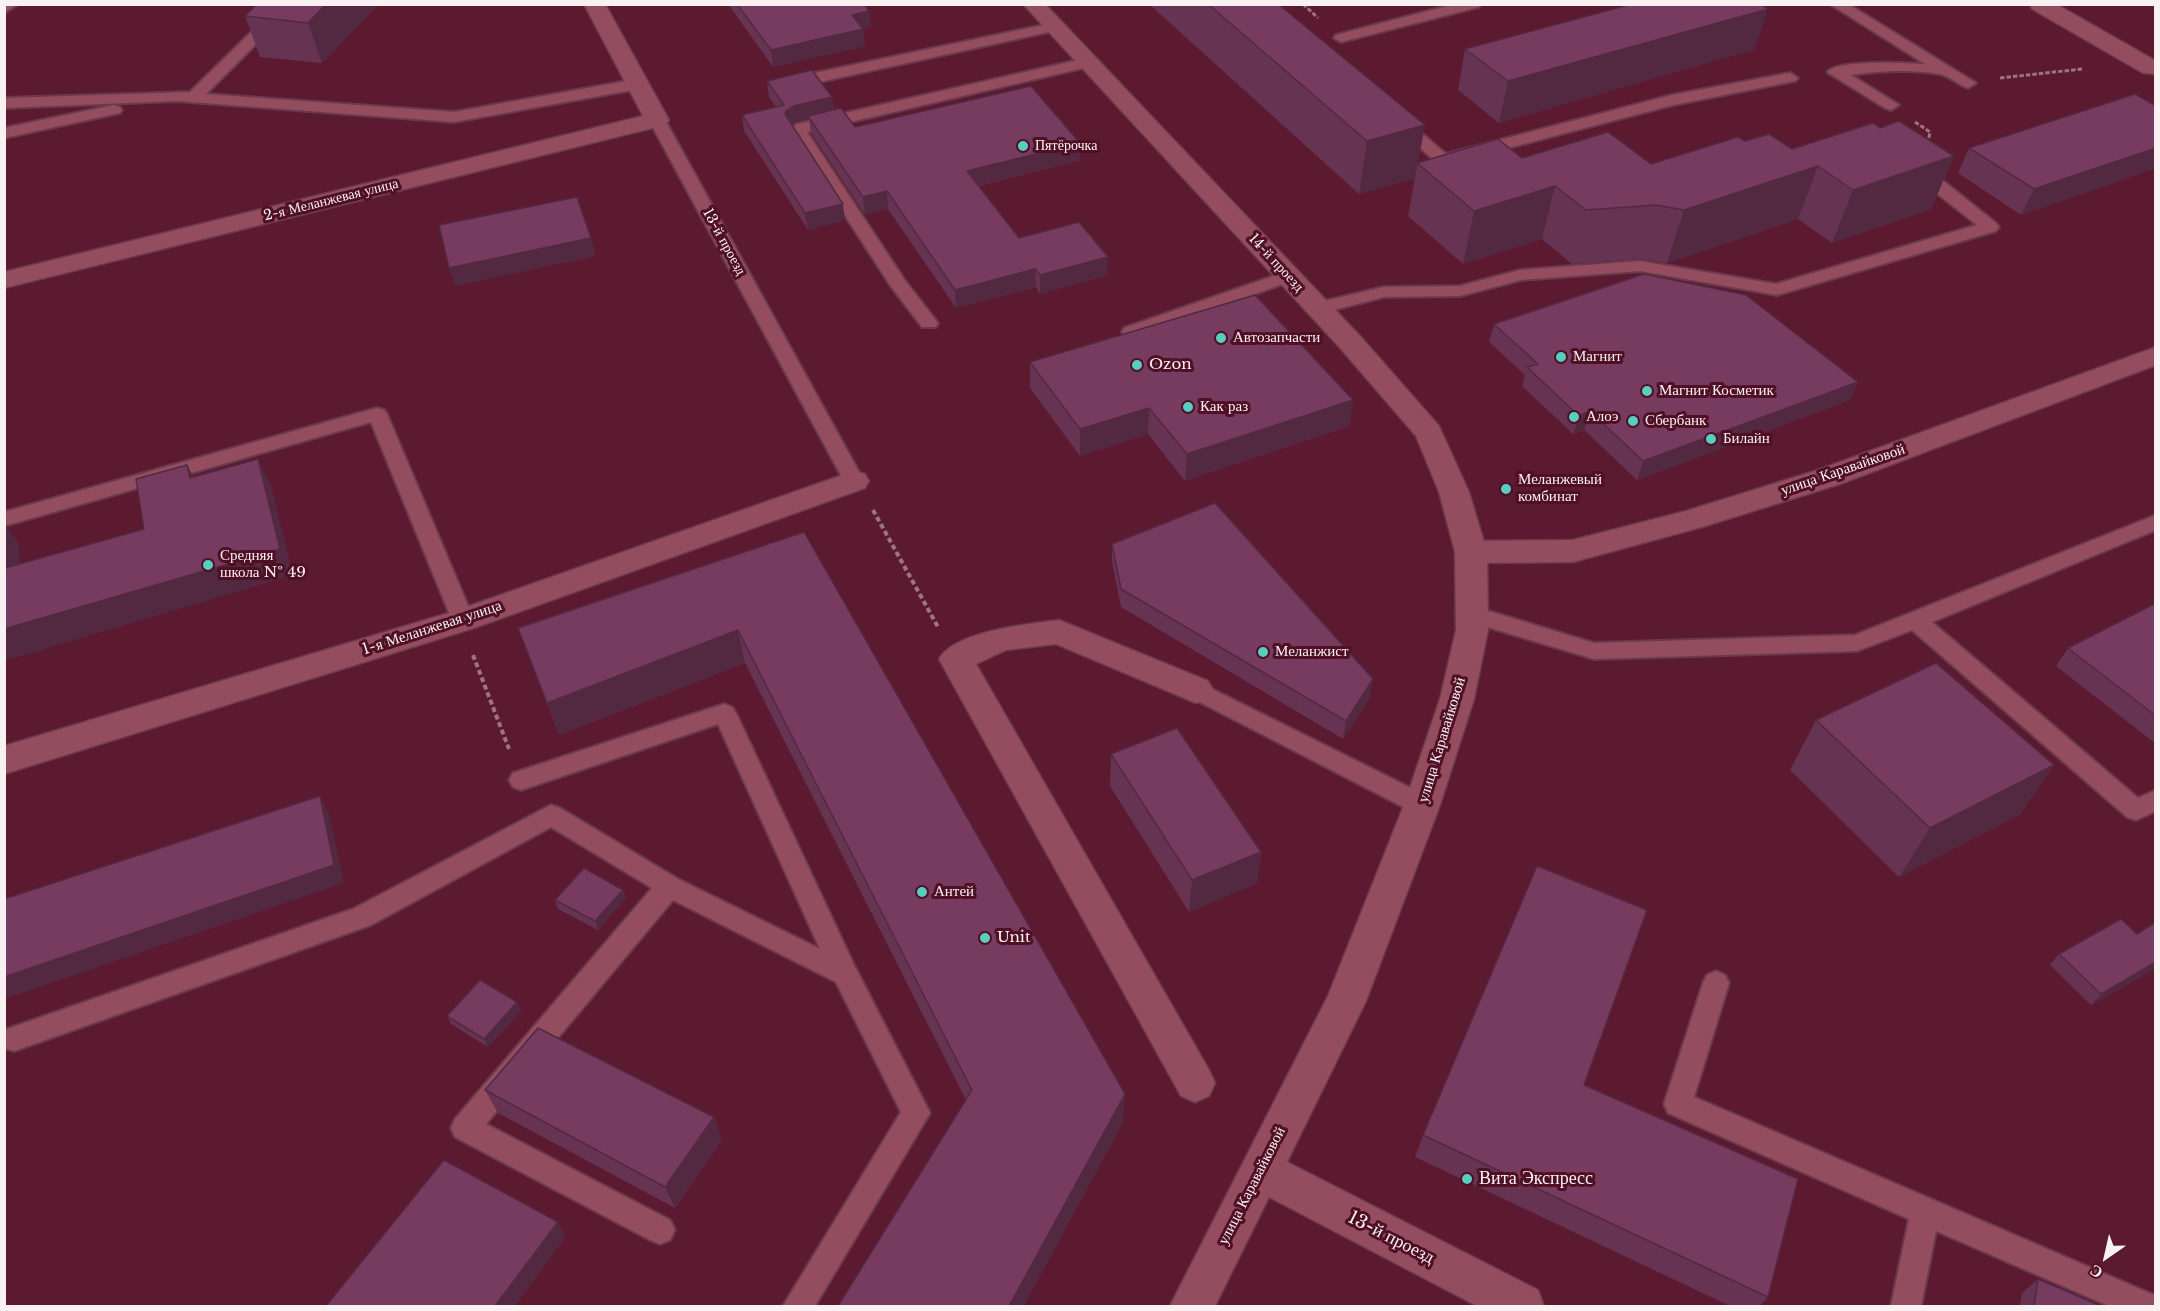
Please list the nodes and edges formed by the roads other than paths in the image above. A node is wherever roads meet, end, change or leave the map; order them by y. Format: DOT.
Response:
graph roads {
  1 [pos="11,4"];
  2 [pos="289,4"];
  3 [pos="594,4"];
  4 [pos="1033,4"];
  5 [pos="1474,4"];
  6 [pos="1837,4"];
  7 [pos="2040,4"];
  8 [pos="4,9"];
  9 [pos="1053,27"];
  10 [pos="1341,38"];
  11 [pos="1087,63"];
  12 [pos="2153,68"];
  13 [pos="1946,69"];
  14 [pos="1790,78"];
  15 [pos="810,79"];
  16 [pos="1968,83"];
  17 [pos="638,84"];
  18 [pos="185,97"];
  19 [pos="4,103"];
  20 [pos="1890,105"];
  21 [pos="1390,114"];
  22 [pos="657,120"];
  23 [pos="4,133"];
  24 [pos="1921,172"];
  25 [pos="1288,276"];
  26 [pos="4,280"];
  27 [pos="1318,308"];
  28 [pos="929,323"];
  29 [pos="1131,332"];
  30 [pos="2156,355"];
  31 [pos="854,481"];
  32 [pos="4,519"];
  33 [pos="2156,522"];
  34 [pos="1471,552"];
  35 [pos="1472,614"];
  36 [pos="1914,619"];
  37 [pos="463,620"];
  38 [pos="1196,690"];
  39 [pos="4,760"];
  40 [pos="521,780"];
  41 [pos="2156,800"];
  42 [pos="1422,806"];
  43 [pos="669,886"];
  44 [pos="845,974"];
  45 [pos="1716,983"];
  46 [pos="14,1039"];
  47 [pos="1195,1083"];
  48 [pos="1260,1170"];
  49 [pos="1925,1211"];
  50 [pos="660,1230"];
  51 [pos="1498,1301"];
  52 [pos="798,1306"];
  53 [pos="1192,1306"];
  54 [pos="1906,1306"];
  55 [pos="2142,1306"];
  1 -- 8 [label="lane"];
  2 -- 18 [label="lane"];
  3 -- 17 [label="street, 13-й проезд"];
  4 -- 9 [label="street, 14-й проезд"];
  5 -- 10 [label="lane"];
  6 -- 13 [label="lane"];
  7 -- 12 [label="street"];
  9 -- 11 [label="street, 14-й проезд"];
  9 -- 15 [label="lane"];
  11 -- 25 [label="street, 14-й проезд"];
  11 -- 28 [label="lane"];
  13 -- 16 [label="lane"];
  13 -- 20 [label="lane"];
  14 -- 21 [label="lane"];
  17 -- 18 [label="lane"];
  17 -- 22 [label="street, 13-й проезд"];
  18 -- 19 [label="lane"];
  18 -- 23 [label="lane"];
  22 -- 26 [label="street, 2-я Меланжевая улица"];
  22 -- 31 [label="lane, 13-й проезд"];
  24 -- 27 [label="lane"];
  25 -- 27 [label="street, 14-й проезд"];
  25 -- 29 [label="lane"];
  27 -- 34 [label="street, 14-й проезд"];
  30 -- 34 [label="street, улица Каравайковой"];
  31 -- 37 [label="street, 1-я Меланжевая улица"];
  32 -- 37 [label="lane"];
  33 -- 36 [label="lane"];
  34 -- 35 [label="street, улица Каравайковой"];
  35 -- 36 [label="lane"];
  35 -- 42 [label="street, улица Каравайковой"];
  36 -- 41 [label="lane"];
  37 -- 39 [label="street, 1-я Меланжевая улица"];
  38 -- 42 [label="lane"];
  38 -- 47 [label="street"];
  40 -- 44 [label="lane"];
  42 -- 48 [label="street, улица Каравайковой"];
  43 -- 44 [label="lane"];
  43 -- 46 [label="lane"];
  43 -- 50 [label="lane"];
  44 -- 52 [label="lane"];
  45 -- 49 [label="lane"];
  48 -- 51 [label="street, 13-й проезд"];
  48 -- 53 [label="street, улица Каравайковой"];
  49 -- 54 [label="lane"];
  49 -- 55 [label="lane"];
}
